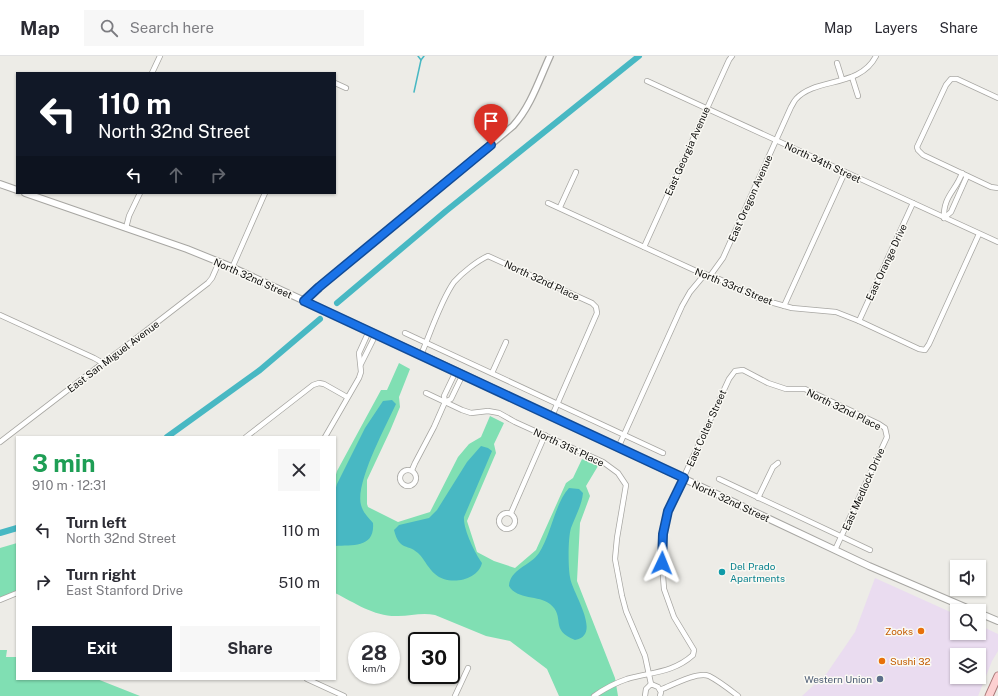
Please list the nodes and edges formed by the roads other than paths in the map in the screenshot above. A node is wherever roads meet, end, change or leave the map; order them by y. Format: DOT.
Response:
graph roads {
  1 [pos="160,56"];
  2 [pos="550,56"];
  3 [pos="732,56"];
  4 [pos="876,56"];
  5 [pos="838,64"];
  6 [pos="152,72"];
  7 [pos="852,77"];
  8 [pos="842,79"];
  9 [pos="647,81"];
  10 [pos="336,83"];
  11 [pos="346,88"];
  12 [pos="858,96"];
  13 [pos="998,98"];
  14 [pos="707,108"];
  15 [pos="776,140"];
  16 [pos="576,172"];
  17 [pos="844,172"];
  18 [pos="962,174"];
  19 [pos="968,176"];
  20 [pos="0,184"];
  21 [pos="998,188"];
  22 [pos="16,190"];
  23 [pos="29,194"];
  24 [pos="140,194"];
  25 [pos="265,194"];
  26 [pos="949,196"];
  27 [pos="957,200"];
  28 [pos="548,203"];
  29 [pos="913,203"];
  30 [pos="560,207"];
  31 [pos="944,218"];
  32 [pos="126,228"];
  33 [pos="979,234"];
  34 [pos="998,242"];
  35 [pos="644,247"];
  36 [pos="219,262"];
  37 [pos="232,268"];
  38 [pos="705,274"];
  39 [pos="710,276"];
  40 [pos="304,301"];
  41 [pos="784,306"];
  42 [pos="0,315"];
  43 [pos="859,321"];
  44 [pos="369,331"];
  45 [pos="405,333"];
  46 [pos="376,334"];
  47 [pos="506,342"];
  48 [pos="426,343"];
  49 [pos="421,355"];
  50 [pos="103,363"];
  51 [pos="361,364"];
  52 [pos="456,371"];
  53 [pos="735,371"];
  54 [pos="492,373"];
  55 [pos="462,374"];
  56 [pos="447,390"];
  57 [pos="454,393"];
  58 [pos="426,394"];
  59 [pos="347,397"];
  60 [pos="445,402"];
  61 [pos="557,404"];
  62 [pos="552,416"];
  63 [pos="885,428"];
  64 [pos="624,435"];
  65 [pos="247,436"];
  66 [pos="326,436"];
  67 [pos="545,436"];
  68 [pos="0,442"];
  69 [pos="618,448"];
  70 [pos="663,453"];
  71 [pos="778,463"];
  72 [pos="412,470"];
  73 [pos="684,478"];
  74 [pos="719,480"];
  75 [pos="758,498"];
  76 [pos="511,513"];
  77 [pos="841,537"];
  78 [pos="835,550"];
  79 [pos="870,550"];
  80 [pos="16,594"];
  81 [pos="0,600"];
  82 [pos="958,604"];
  83 [pos="986,616"];
  84 [pos="998,621"];
  85 [pos="468,668"];
  86 [pos="649,674"];
  87 [pos="998,676"];
  88 [pos="309,680"];
  89 [pos="651,684"];
  90 [pos="660,690"];
  91 [pos="344,696"];
  92 [pos="455,696"];
  93 [pos="594,696"];
  94 [pos="645,696"];
  95 [pos="660,696"];
  96 [pos="738,696"];
  97 [pos="989,696"];
  1 -- 6 [label="street"];
  2 -- 40 [label="street"];
  3 -- 14 [label="street, East Georgia Avenue"];
  4 -- 7 [label="street, East Oregon Avenue"];
  5 -- 8 [label="street"];
  7 -- 8 [label="street, East Oregon Avenue"];
  7 -- 12 [label="street"];
  8 -- 15 [label="street, East Oregon Avenue"];
  9 -- 14 [label="street, North 34th Street"];
  10 -- 11 [label="street"];
  13 -- 18 [label="street"];
  14 -- 15 [label="street, North 34th Street"];
  14 -- 35 [label="street, East Georgia Avenue"];
  15 -- 17 [label="street, North 34th Street"];
  15 -- 39 [label="street, East Oregon Avenue"];
  16 -- 30 [label="street"];
  17 -- 29 [label="street, North 34th Street"];
  17 -- 41 [label="street"];
  18 -- 19 [label="street"];
  18 -- 26 [label="street"];
  19 -- 21 [label="street"];
  19 -- 27 [label="street"];
  20 -- 22 [label="main road"];
  23 -- 32 [label="main road, North 32nd Street"];
  24 -- 32 [label="street"];
  25 -- 37 [label="street"];
  26 -- 27 [label="street"];
  26 -- 31 [label="street"];
  27 -- 31 [label="street"];
  28 -- 30 [label="street, North 33rd Street"];
  29 -- 31 [label="street, North 34th Street"];
  29 -- 43 [label="street, East Orange Drive"];
  30 -- 35 [label="street, North 33rd Street"];
  31 -- 33 [label="street, North 34th Street"];
  32 -- 36 [label="main road, North 32nd Street"];
  33 -- 34 [label="street, North 34th Street"];
  33 -- 43 [label="street, North 33rd Street"];
  35 -- 38 [label="street, North 33rd Street"];
  36 -- 37 [label="main road, North 32nd Street"];
  36 -- 50 [label="street, East San Miguel Avenue"];
  37 -- 40 [label="main road, North 32nd Street"];
  38 -- 39 [label="street, North 33rd Street"];
  38 -- 64 [label="street"];
  39 -- 41 [label="street, North 33rd Street"];
  40 -- 44 [label="main road, North 32nd Street"];
  41 -- 43 [label="street, North 33rd Street"];
  42 -- 50 [label="street"];
  44 -- 46 [label="main road, North 32nd Street"];
  44 -- 51 [label="street"];
  45 -- 48 [label="street"];
  46 -- 49 [label="main road, North 32nd Street"];
  46 -- 51 [label="street"];
  47 -- 54 [label="street"];
  48 -- 49 [label="street"];
  48 -- 54 [label="street"];
  48 -- 61 [label="street, North 32nd Place"];
  49 -- 52 [label="main road, North 32nd Street"];
  50 -- 68 [label="street, East San Miguel Avenue"];
  51 -- 59 [label="street"];
  52 -- 55 [label="main road, North 32nd Street"];
  52 -- 56 [label="street"];
  53 -- 63 [label="street, North 32nd Place"];
  53 -- 73 [label="street, East Colter Street"];
  54 -- 61 [label="street"];
  55 -- 57 [label="street"];
  55 -- 62 [label="main road, North 32nd Street"];
  56 -- 57 [label="street"];
  56 -- 60 [label="street"];
  57 -- 60 [label="street"];
  58 -- 60 [label="street, North 31st Place"];
  59 -- 65 [label="street"];
  59 -- 66 [label="street"];
  60 -- 67 [label="street, North 31st Place"];
  60 -- 72 [label="street"];
  61 -- 62 [label="street"];
  61 -- 64 [label="street"];
  62 -- 69 [label="main road, North 32nd Street"];
  63 -- 77 [label="street, East Medlock Drive"];
  64 -- 69 [label="street"];
  64 -- 70 [label="street"];
  67 -- 76 [label="street"];
  67 -- 86 [label="street, North 31st Place"];
  69 -- 73 [label="main road, North 32nd Street"];
  71 -- 75 [label="street"];
  73 -- 78 [label="main road, North 32nd Street"];
  73 -- 86 [label="street, East Colter Street"];
  74 -- 75 [label="street, North 32nd Street"];
  75 -- 77 [label="street, North 32nd Street"];
  77 -- 78 [label="street, East Medlock Drive"];
  77 -- 79 [label="street, North 32nd Street"];
  78 -- 82 [label="main road, North 32nd Street"];
  80 -- 81 [label="street"];
  83 -- 84 [label="main road"];
  85 -- 92 [label="street"];
  86 -- 89 [label="street, North 31st Place"];
  86 -- 93 [label="street, East Colter Street"];
  87 -- 97 [label="main road"];
  88 -- 91 [label="street"];
  89 -- 90 [label="street"];
  89 -- 94 [label="street"];
  90 -- 95 [label="street"];
  90 -- 96 [label="street"];
}
